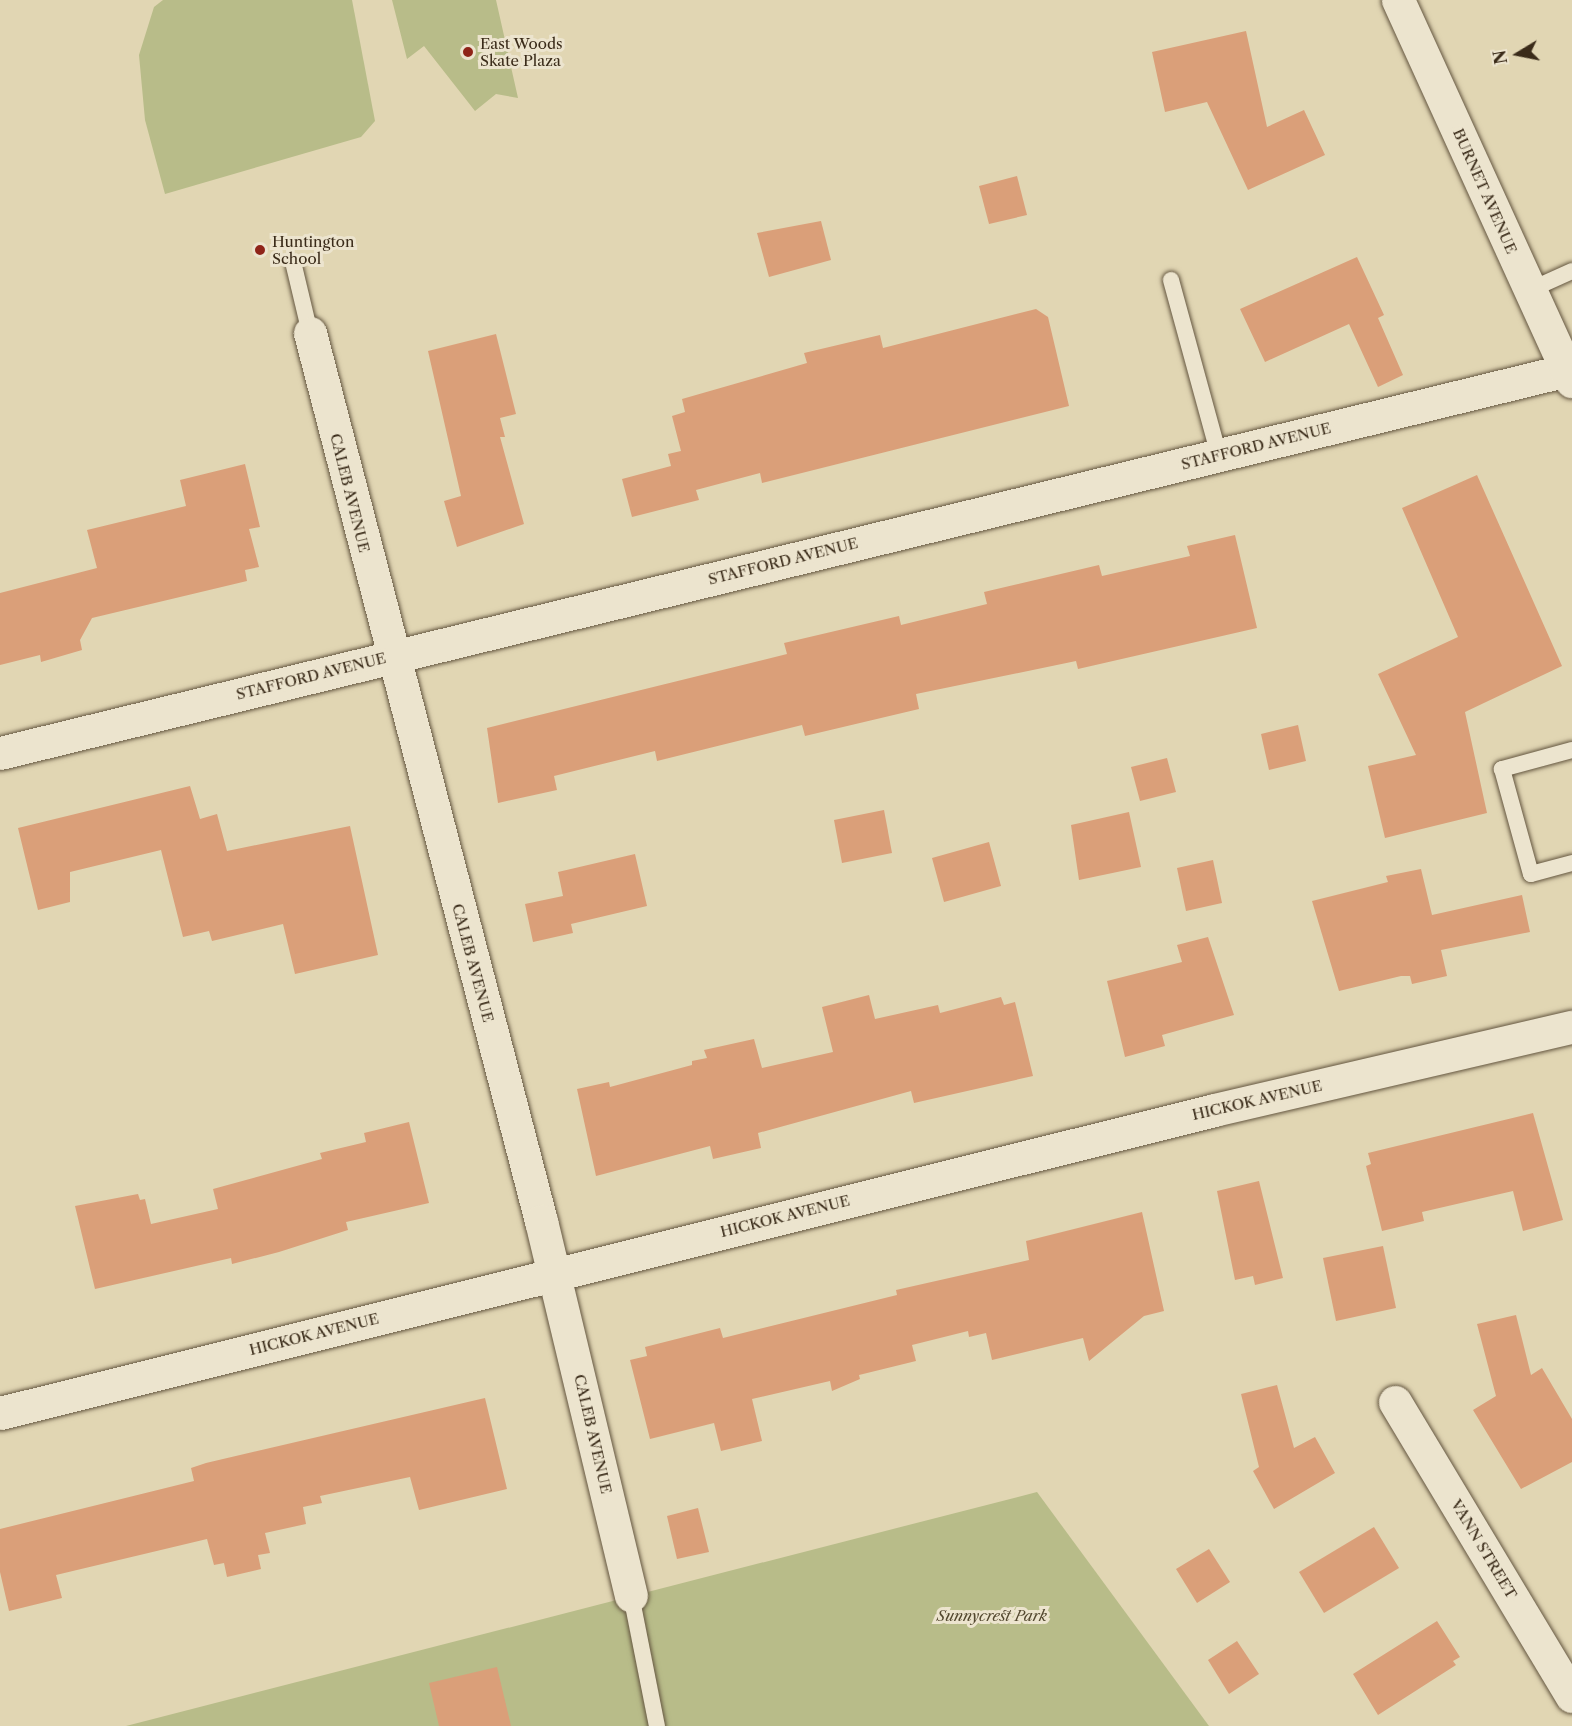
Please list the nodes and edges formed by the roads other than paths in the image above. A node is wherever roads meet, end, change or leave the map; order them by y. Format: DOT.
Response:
graph roads {
  1 [pos="1400,0"];
  2 [pos="294,266"];
  3 [pos="1572,271"];
  4 [pos="1171,280"];
  5 [pos="1530,290"];
  6 [pos="310,333"];
  7 [pos="1570,376"];
  8 [pos="1219,455"];
  9 [pos="393,656"];
  10 [pos="1572,750"];
  11 [pos="0,753"];
  12 [pos="1572,863"];
  13 [pos="1572,1027"];
  14 [pos="554,1273"];
  15 [pos="1395,1402"];
  16 [pos="0,1413"];
  17 [pos="631,1594"];
  18 [pos="1572,1696"];
  19 [pos="657,1726"];
  1 -- 5 [label="street, BURNET AVENUE"];
  2 -- 6 [label="lane"];
  3 -- 5 [label="lane"];
  4 -- 8 [label="lane"];
  5 -- 7 [label="street, BURNET AVENUE"];
  6 -- 9 [label="street, CALEB AVENUE"];
  7 -- 8 [label="street, STAFFORD AVENUE"];
  8 -- 9 [label="street, STAFFORD AVENUE"];
  9 -- 11 [label="street, STAFFORD AVENUE"];
  9 -- 14 [label="street, CALEB AVENUE"];
  10 -- 12 [label="lane"];
  13 -- 14 [label="street, HICKOK AVENUE"];
  14 -- 16 [label="street, HICKOK AVENUE"];
  14 -- 17 [label="street, CALEB AVENUE"];
  15 -- 18 [label="street, VANN STREET"];
  17 -- 19 [label="lane"];
}
